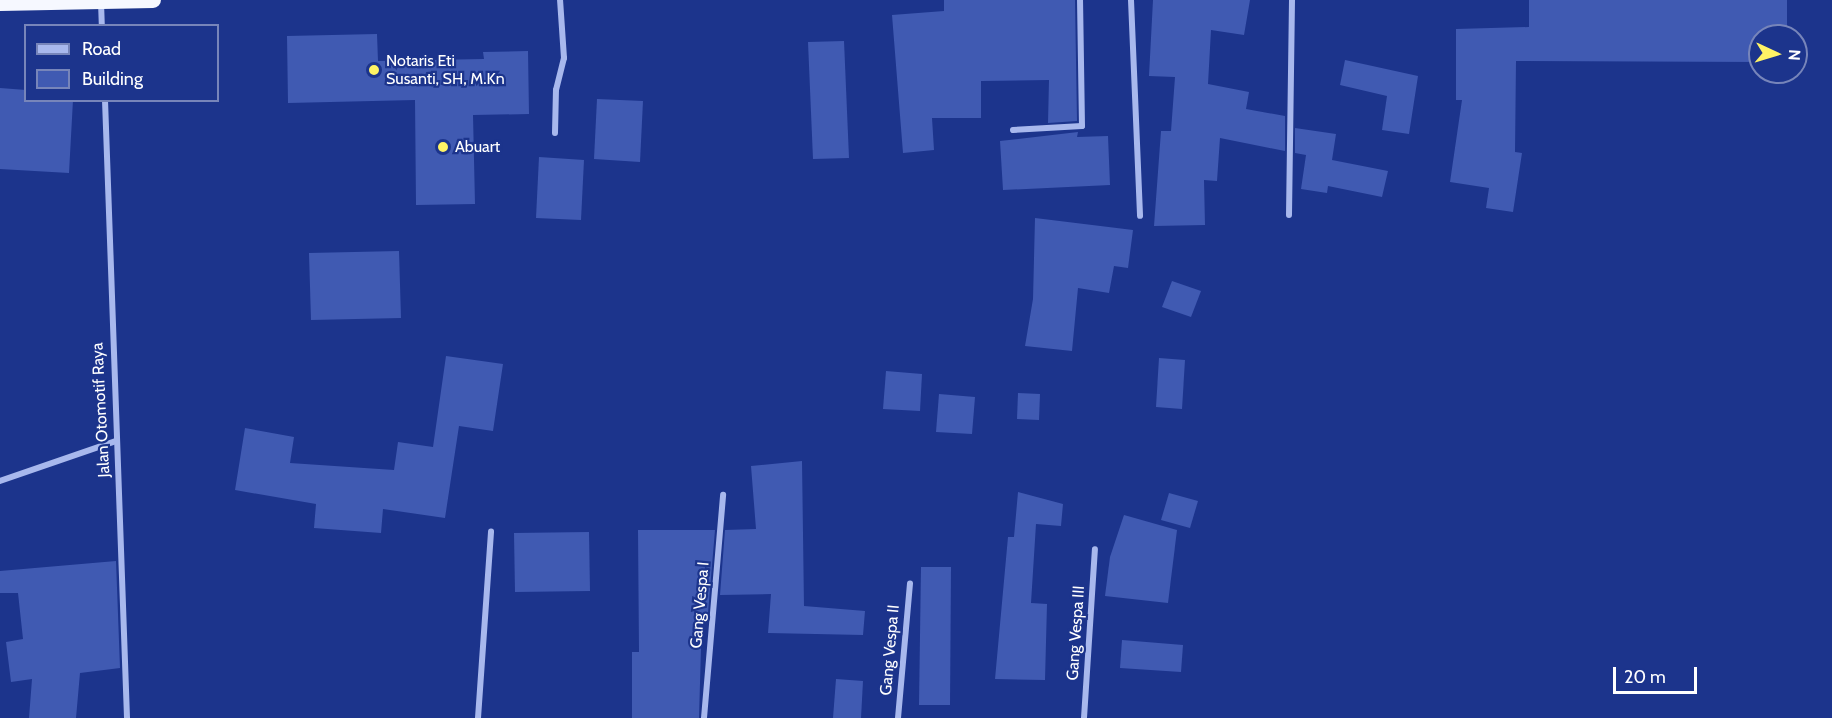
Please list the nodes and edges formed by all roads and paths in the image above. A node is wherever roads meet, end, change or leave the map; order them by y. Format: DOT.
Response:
graph roads {
  1 [pos="153,0"];
  2 [pos="560,0"];
  3 [pos="1080,0"];
  4 [pos="1131,0"];
  5 [pos="1292,0"];
  6 [pos="101,2"];
  7 [pos="0,3"];
  8 [pos="102,24"];
  9 [pos="105,102"];
  10 [pos="1012,130"];
  11 [pos="555,133"];
  12 [pos="1289,215"];
  13 [pos="1140,216"];
  14 [pos="116,441"];
  15 [pos="0,482"];
  16 [pos="723,495"];
  17 [pos="491,531"];
  18 [pos="1095,549"];
  19 [pos="910,584"];
  20 [pos="127,718"];
  21 [pos="478,718"];
  22 [pos="704,718"];
  23 [pos="897,718"];
  24 [pos="1084,718"];
  1 -- 6 [label="highway"];
  2 -- 11 [label="street"];
  3 -- 10 [label="street"];
  4 -- 13 [label="street"];
  5 -- 12 [label="street"];
  6 -- 7 [label="highway"];
  6 -- 8 [label="street"];
  9 -- 14 [label="street, Jalan Otomotif Raya"];
  14 -- 15 [label="street"];
  14 -- 20 [label="street, Jalan Otomotif Raya"];
  16 -- 22 [label="street, Gang Vespa I"];
  17 -- 21 [label="street"];
  18 -- 24 [label="street, Gang Vespa III"];
  19 -- 23 [label="street, Gang Vespa II"];
}
